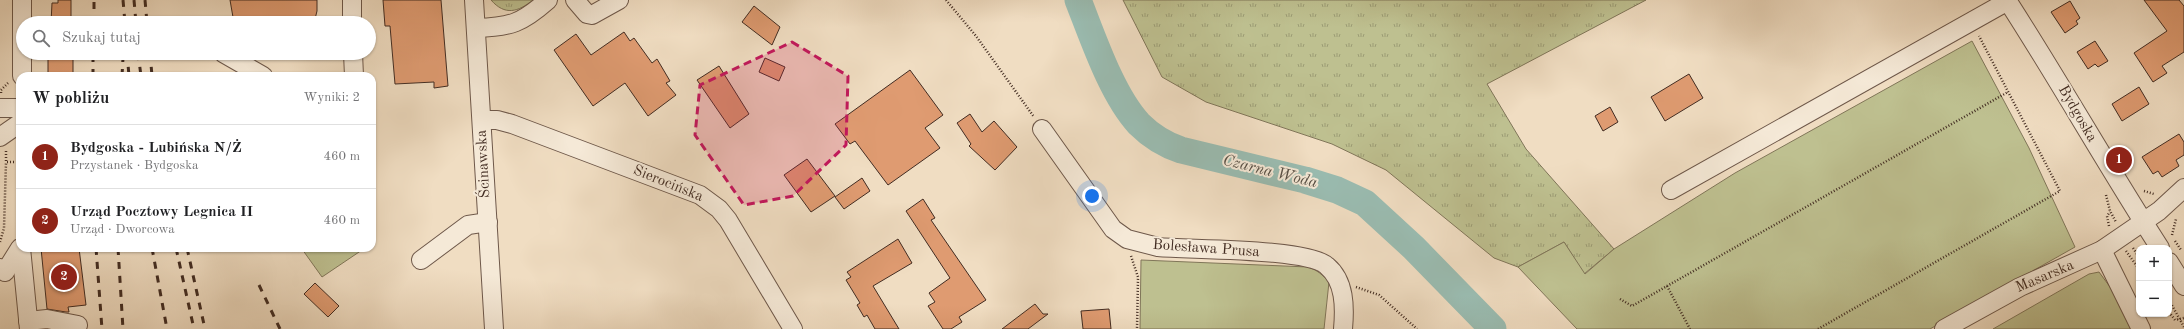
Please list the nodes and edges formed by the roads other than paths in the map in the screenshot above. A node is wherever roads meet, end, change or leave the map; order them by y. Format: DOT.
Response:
graph roads {
  1 [pos="22,0"];
  2 [pos="352,0"];
  3 [pos="474,0"];
  4 [pos="548,0"];
  5 [pos="575,0"];
  6 [pos="619,0"];
  7 [pos="2007,1"];
  8 [pos="22,16"];
  9 [pos="352,16"];
  10 [pos="476,28"];
  11 [pos="22,60"];
  12 [pos="235,60"];
  13 [pos="353,60"];
  14 [pos="22,72"];
  15 [pos="256,72"];
  16 [pos="354,72"];
  17 [pos="0,108"];
  18 [pos="16,108"];
  19 [pos="482,120"];
  20 [pos="16,126"];
  21 [pos="1042,129"];
  22 [pos="0,137"];
  23 [pos="2184,188"];
  24 [pos="1671,190"];
  25 [pos="488,222"];
  26 [pos="2143,222"];
  27 [pos="2158,245"];
  28 [pos="2102,250"];
  29 [pos="18,252"];
  30 [pos="21,252"];
  31 [pos="421,260"];
  32 [pos="2172,267"];
  33 [pos="2,270"];
  34 [pos="2184,286"];
  35 [pos="28,325"];
  36 [pos="78,325"];
  37 [pos="494,329"];
  38 [pos="793,329"];
  39 [pos="1343,329"];
  40 [pos="1944,329"];
  41 [pos="2141,329"];
  1 -- 8 [label="street"];
  2 -- 9 [label="street"];
  3 -- 10 [label="street, Ścinawska"];
  4 -- 10 [label="street"];
  5 -- 6 [label="street"];
  7 -- 24 [label="street"];
  7 -- 26 [label="street, Bydgoska"];
  10 -- 19 [label="street, Ścinawska"];
  11 -- 14 [label="street"];
  12 -- 15 [label="street"];
  13 -- 16 [label="street"];
  17 -- 18 [label="street"];
  19 -- 25 [label="street, Ścinawska"];
  19 -- 38 [label="street, Sierocińska"];
  20 -- 22 [label="street"];
  21 -- 39 [label="street, Bolesława Prusa"];
  23 -- 26 [label="street, Masarska"];
  25 -- 31 [label="street"];
  25 -- 37 [label="street, Ścinawska"];
  26 -- 27 [label="street, Bydgoska"];
  26 -- 28 [label="street, Masarska"];
  28 -- 40 [label="street, Masarska"];
  28 -- 41 [label="street"];
  29 -- 33 [label="street"];
  30 -- 35 [label="street"];
  32 -- 34 [label="street"];
  35 -- 36 [label="street"];
}
